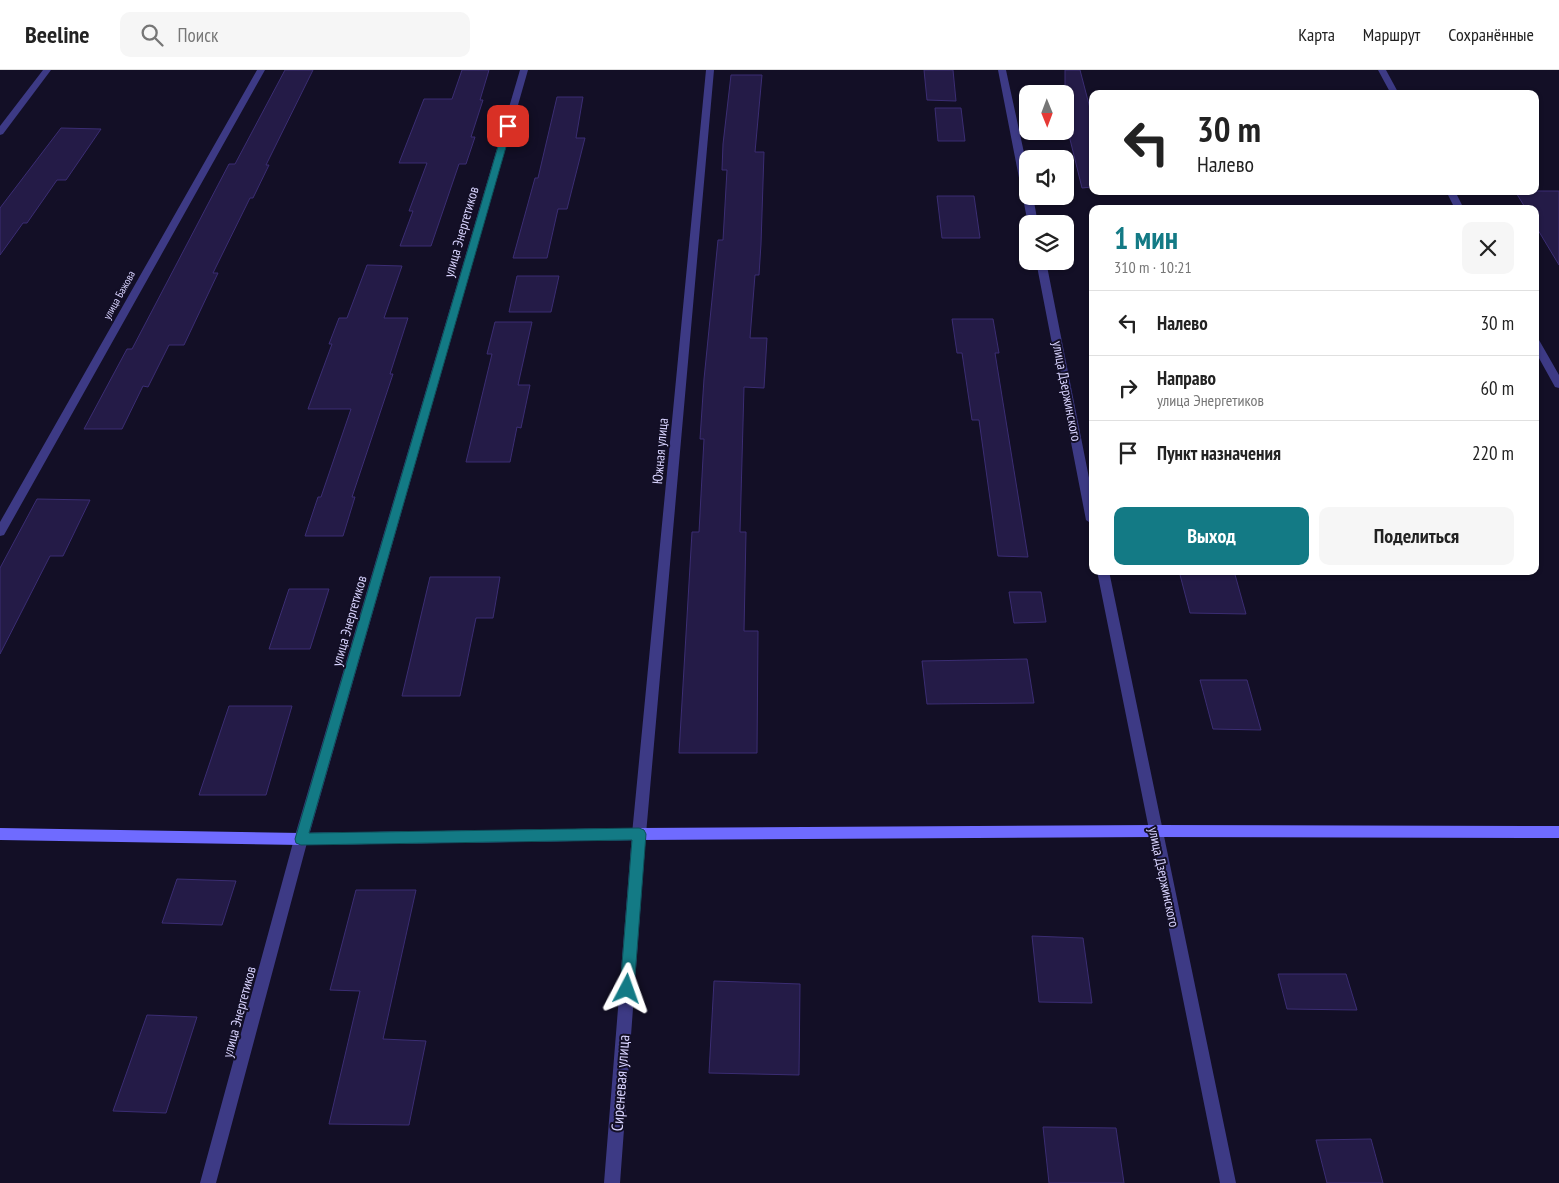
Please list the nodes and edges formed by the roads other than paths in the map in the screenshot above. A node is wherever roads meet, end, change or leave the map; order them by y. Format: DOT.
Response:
graph roads {
  1 [pos="47,70"];
  2 [pos="261,70"];
  3 [pos="524,70"];
  4 [pos="710,70"];
  5 [pos="1002,70"];
  6 [pos="1382,70"];
  7 [pos="1393,90"];
  8 [pos="0,132"];
  9 [pos="1019,152"];
  10 [pos="1043,270"];
  11 [pos="1539,349"];
  12 [pos="1559,384"];
  13 [pos="1089,505"];
  14 [pos="0,532"];
  15 [pos="1104,575"];
  16 [pos="1155,831"];
  17 [pos="1559,832"];
  18 [pos="0,834"];
  19 [pos="639,834"];
  20 [pos="301,839"];
  21 [pos="208,1183"];
  22 [pos="612,1183"];
  23 [pos="1228,1183"];
  1 -- 8 [label="street"];
  2 -- 14 [label="street, улица Бажова"];
  3 -- 20 [label="street, улица Энергетиков"];
  4 -- 19 [label="street, Южная улица"];
  5 -- 9 [label="street"];
  6 -- 7 [label="street"];
  10 -- 13 [label="street, улица Дзержинского"];
  11 -- 12 [label="street"];
  15 -- 16 [label="street, улица Дзержинского"];
  16 -- 17 [label="main road"];
  16 -- 19 [label="main road"];
  16 -- 23 [label="street, улица Дзержинского"];
  18 -- 20 [label="main road"];
  19 -- 20 [label="main road"];
  19 -- 22 [label="street, Сиреневая улица"];
  20 -- 21 [label="street, улица Энергетиков"];
}
